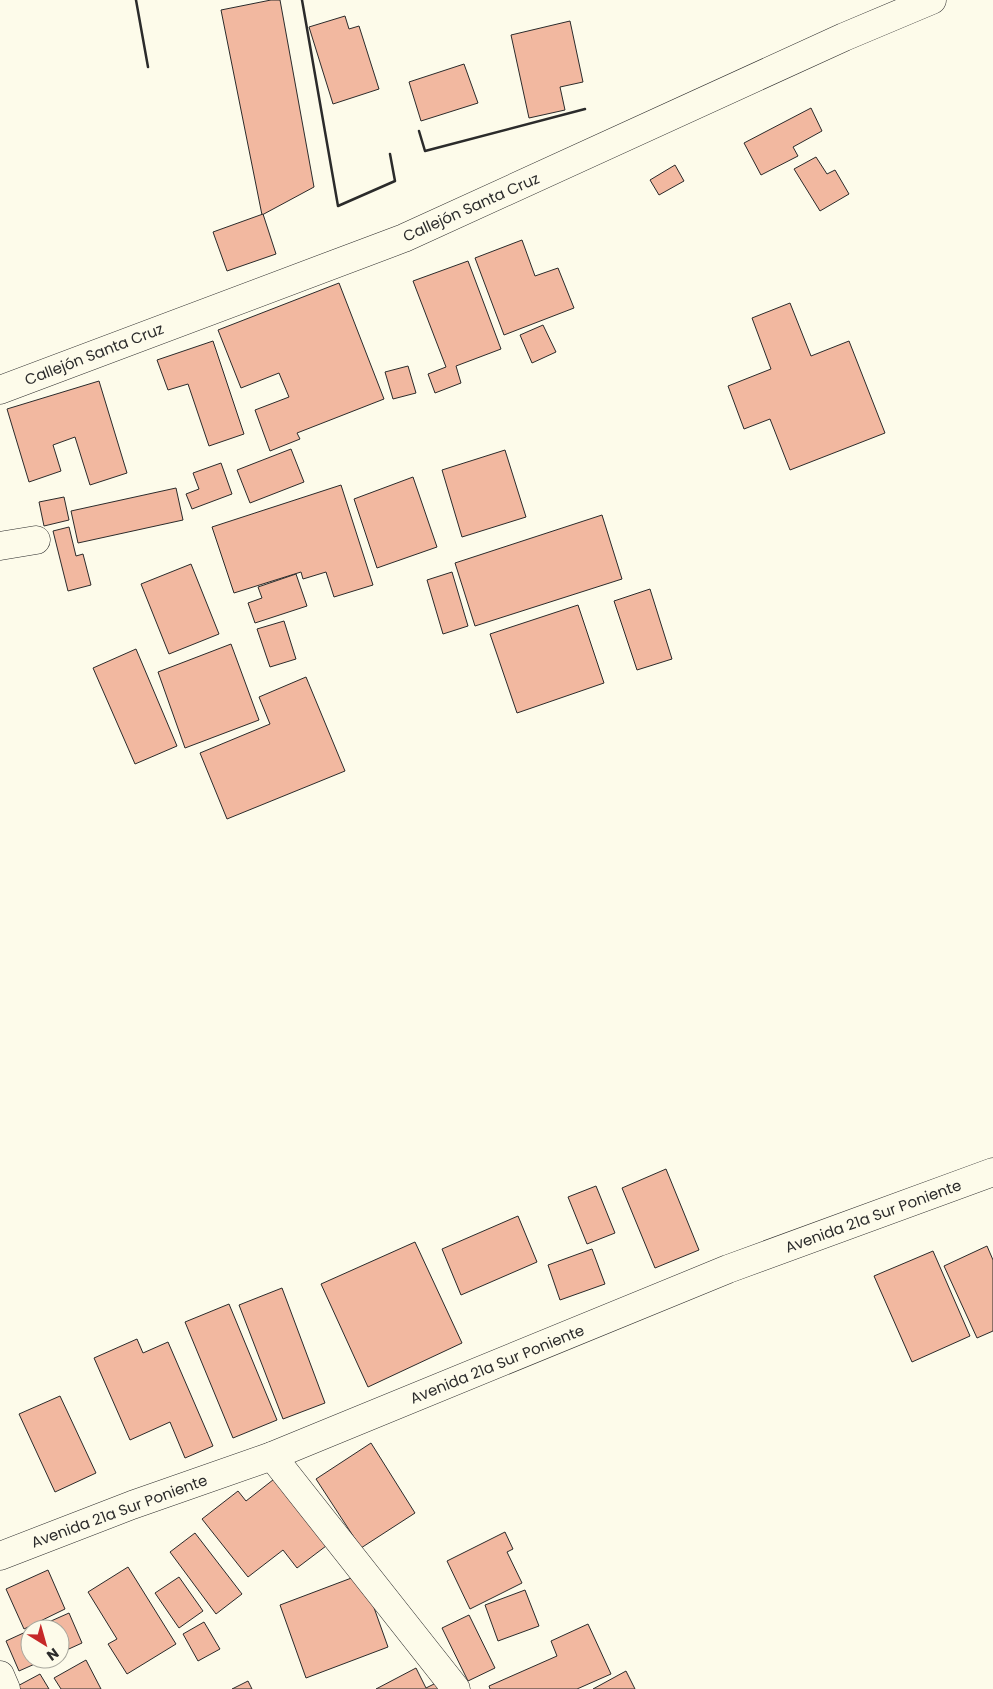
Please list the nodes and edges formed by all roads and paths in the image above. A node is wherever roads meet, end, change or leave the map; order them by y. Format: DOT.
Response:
graph roads {
  1 [pos="932,0"];
  2 [pos="0,390"];
  3 [pos="36,540"];
  4 [pos="0,546"];
  5 [pos="993,1172"];
  6 [pos="272,1456"];
  7 [pos="0,1556"];
  8 [pos="0,1675"];
  9 [pos="6,1689"];
  10 [pos="456,1689"];
  1 -- 2 [label="street, Callejón Santa Cruz"];
  3 -- 4 [label="street"];
  5 -- 6 [label="street, Avenida 21a Sur Poniente"];
  6 -- 7 [label="street, Avenida 21a Sur Poniente"];
  6 -- 10 [label="street"];
  8 -- 9 [label="street"];
}
